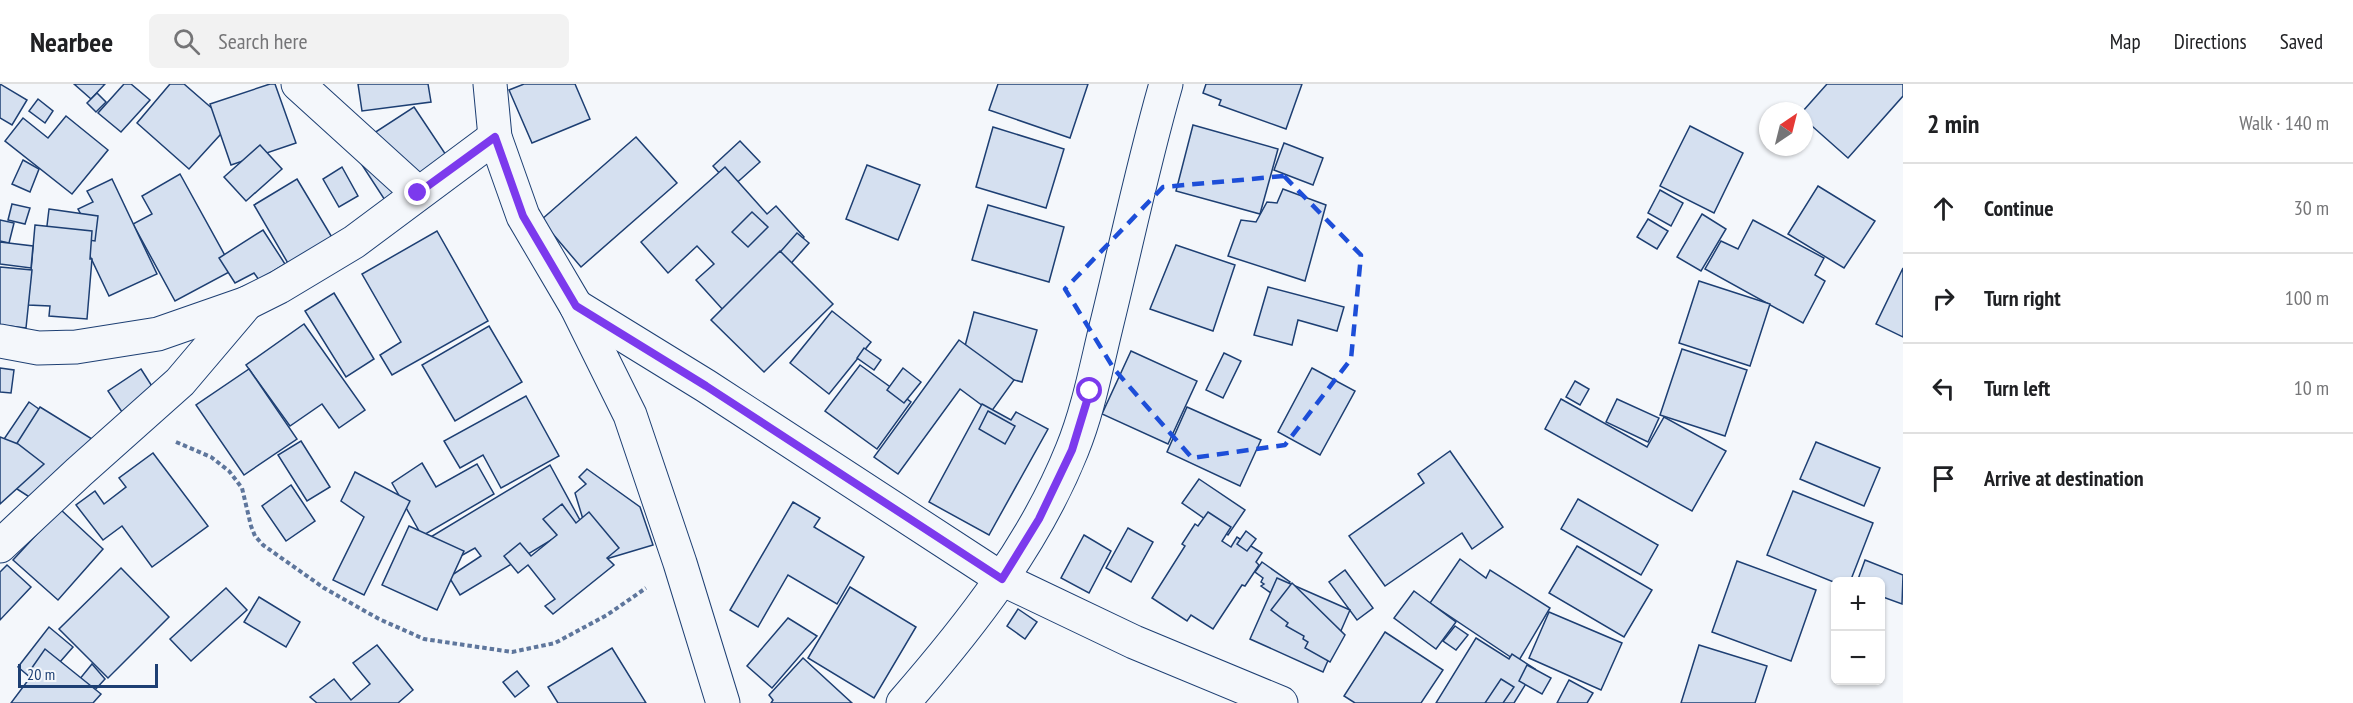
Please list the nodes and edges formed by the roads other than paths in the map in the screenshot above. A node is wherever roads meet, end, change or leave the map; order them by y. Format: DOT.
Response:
graph roads {
  1 [pos="298,84"];
  2 [pos="490,84"];
  3 [pos="1166,84"];
  4 [pos="495,137"];
  5 [pos="418,193"];
  6 [pos="247,303"];
  7 [pos="576,306"];
  8 [pos="0,340"];
  9 [pos="0,546"];
  10 [pos="1002,579"];
  11 [pos="723,703"];
  12 [pos="903,703"];
  13 [pos="1281,703"];
  1 -- 5 [label="street"];
  2 -- 4 [label="street"];
  3 -- 10 [label="street"];
  4 -- 5 [label="street"];
  4 -- 7 [label="street"];
  5 -- 6 [label="street"];
  6 -- 8 [label="street"];
  6 -- 9 [label="street"];
  7 -- 10 [label="street"];
  7 -- 11 [label="street"];
  10 -- 12 [label="street"];
  10 -- 13 [label="street"];
}
